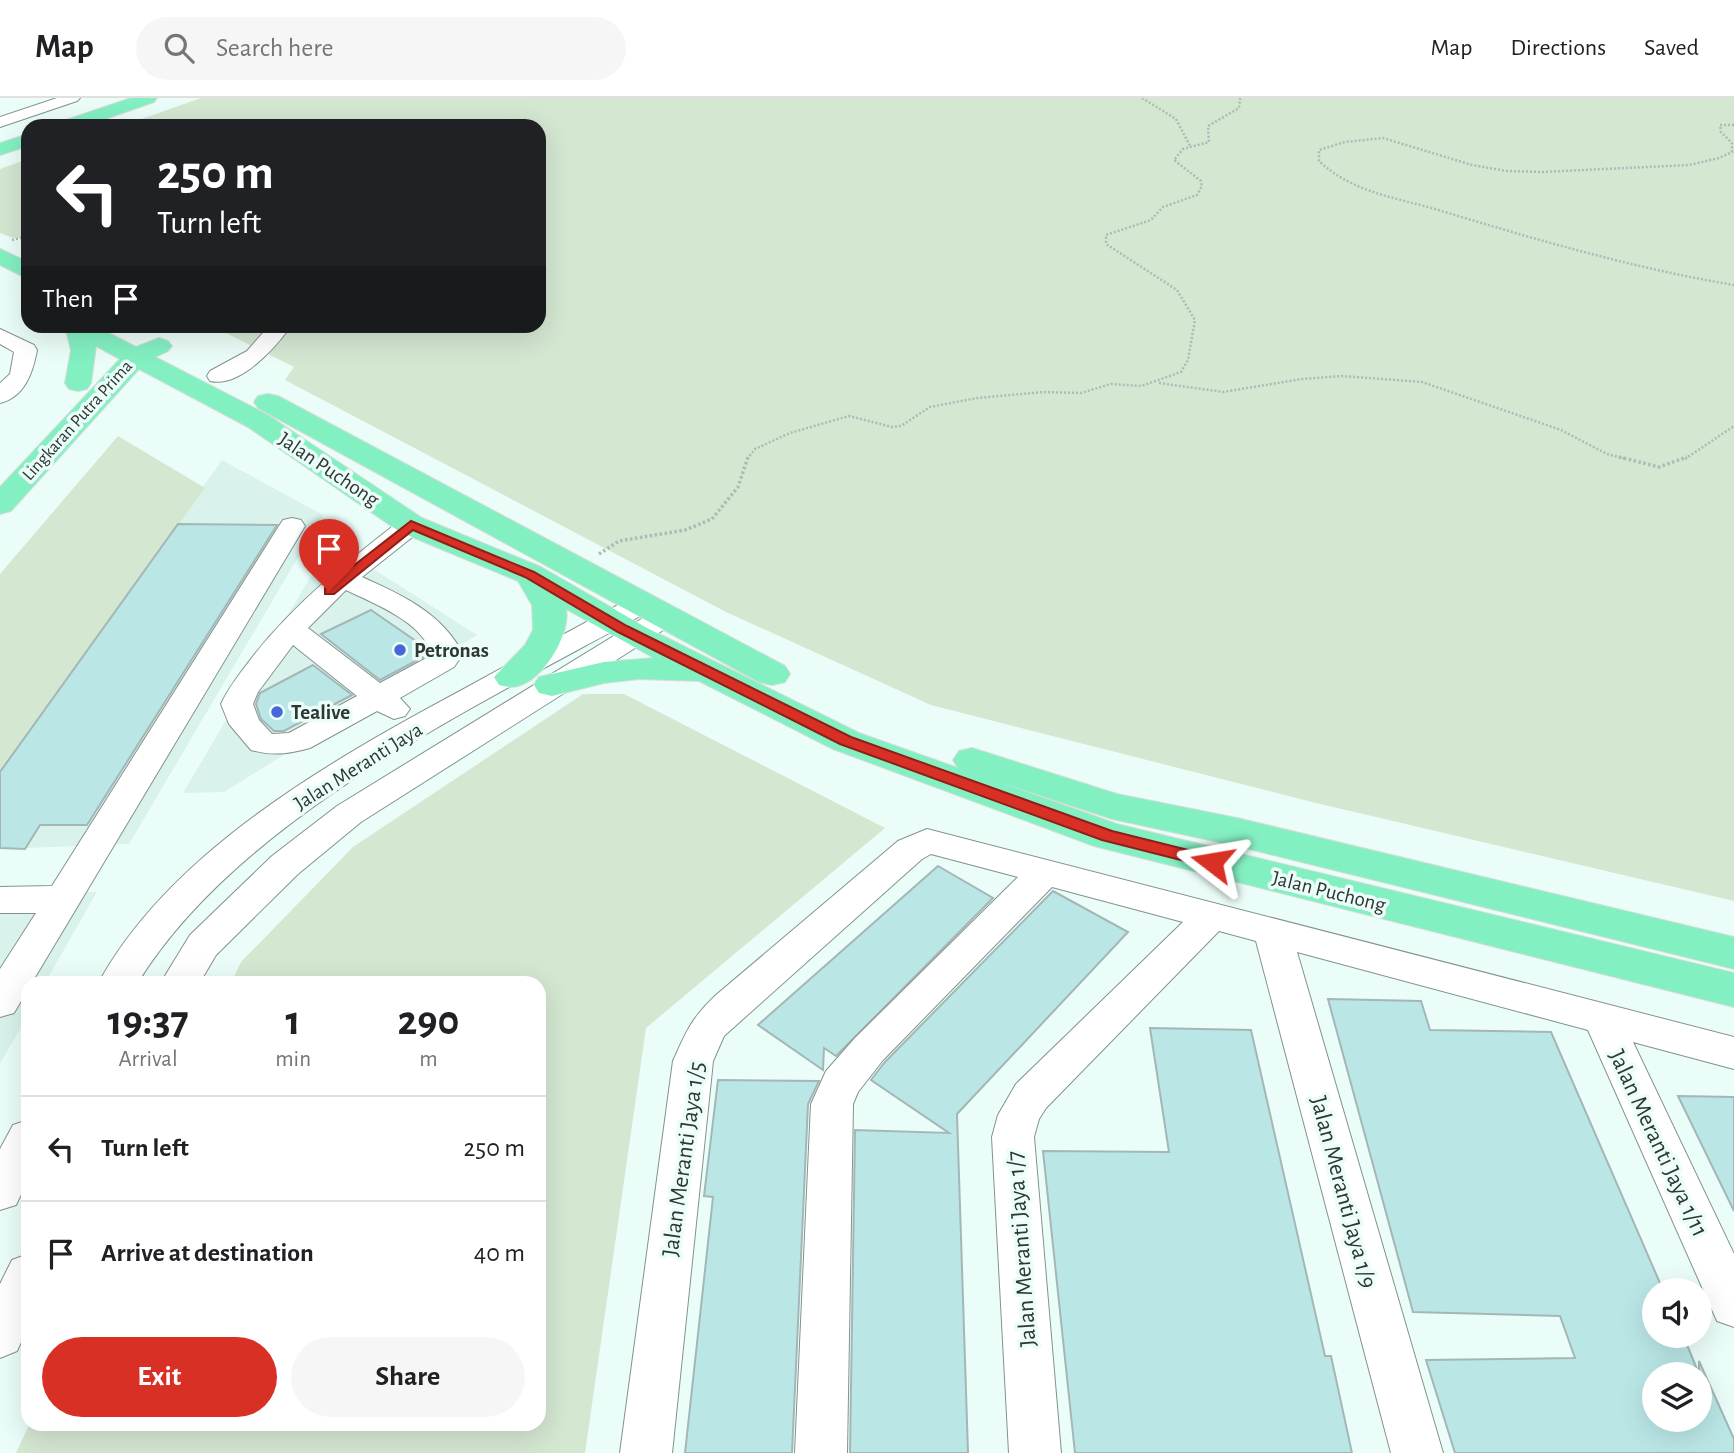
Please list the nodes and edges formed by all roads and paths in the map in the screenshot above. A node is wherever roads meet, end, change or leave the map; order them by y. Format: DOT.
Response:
graph roads {
  1 [pos="72,98"];
  2 [pos="1142,98"];
  3 [pos="1240,98"];
  4 [pos="157,100"];
  5 [pos="91,119"];
  6 [pos="111,119"];
  7 [pos="0,122"];
  8 [pos="1734,125"];
  9 [pos="21,142"];
  10 [pos="1190,146"];
  11 [pos="0,149"];
  12 [pos="21,152"];
  13 [pos="0,159"];
  14 [pos="0,256"];
  15 [pos="21,268"];
  16 [pos="1734,285"];
  17 [pos="80,333"];
  18 [pos="92,333"];
  19 [pos="274,333"];
  20 [pos="5,342"];
  21 [pos="137,355"];
  22 [pos="1158,382"];
  23 [pos="216,387"];
  24 [pos="85,394"];
  25 [pos="0,396"];
  26 [pos="1734,426"];
  27 [pos="17,447"];
  28 [pos="0,505"];
  29 [pos="411,524"];
  30 [pos="292,526"];
  31 [pos="578,569"];
  32 [pos="530,574"];
  33 [pos="343,578"];
  34 [pos="639,619"];
  35 [pos="290,629"];
  36 [pos="512,677"];
  37 [pos="722,677"];
  38 [pos="552,685"];
  39 [pos="379,698"];
  40 [pos="418,727"];
  41 [pos="1046,871"];
  42 [pos="63,899"];
  43 [pos="0,900"];
  44 [pos="1213,915"];
  45 [pos="1272,931"];
  46 [pos="1734,953"];
  47 [pos="122,976"];
  48 [pos="184,976"];
  49 [pos="1734,990"];
  50 [pos="0,1002"];
  51 [pos="1602,1018"];
  52 [pos="1734,1053"];
  53 [pos="21,1151"];
  54 [pos="0,1191"];
  55 [pos="21,1290"];
  56 [pos="1734,1306"];
  57 [pos="0,1335"];
  58 [pos="646,1453"];
  59 [pos="821,1453"];
  60 [pos="1035,1453"];
  61 [pos="1417,1453"];
  1 -- 7 [label="street"];
  2 -- 10 [label="path"];
  3 -- 10 [label="path"];
  4 -- 5 [label="main road"];
  4 -- 6 [label="main road"];
  8 -- 16 [label="path"];
  9 -- 11 [label="main road"];
  10 -- 22 [label="path"];
  12 -- 13 [label="main road"];
  14 -- 15 [label="main road"];
  17 -- 24 [label="main road"];
  18 -- 21 [label="main road, Jalan Puchong"];
  19 -- 23 [label="street"];
  20 -- 25 [label="street"];
  21 -- 23 [label="main road, Jalan Puchong"];
  21 -- 24 [label="main road, Lingkaran Putra Prima"];
  22 -- 26 [label="path"];
  22 -- 31 [label="path"];
  23 -- 29 [label="main road, Jalan Puchong"];
  23 -- 31 [label="main road, Jalan Puchong"];
  24 -- 27 [label="main road, Lingkaran Putra Prima"];
  24 -- 28 [label="main road, Lingkaran Putra Prima"];
  29 -- 32 [label="main road, Jalan Puchong"];
  29 -- 33 [label="street"];
  30 -- 42 [label="street"];
  31 -- 34 [label="main road, Jalan Puchong"];
  32 -- 34 [label="main road, Jalan Puchong"];
  32 -- 36 [label="main road"];
  33 -- 35 [label="street"];
  33 -- 39 [label="street"];
  34 -- 36 [label="street, Jalan Meranti Jaya"];
  34 -- 37 [label="main road, Jalan Puchong"];
  34 -- 38 [label="street, Jalan Meranti Jaya"];
  34 -- 46 [label="main road, Jalan Puchong"];
  35 -- 39 [label="street"];
  35 -- 39 [label="street"];
  36 -- 40 [label="street, Jalan Meranti Jaya"];
  37 -- 38 [label="main road"];
  37 -- 49 [label="main road, Jalan Puchong"];
  38 -- 48 [label="street, Jalan Meranti Jaya"];
  39 -- 40 [label="street"];
  40 -- 47 [label="street, Jalan Meranti Jaya"];
  41 -- 44 [label="street"];
  41 -- 58 [label="street, Jalan Meranti Jaya 1/5"];
  41 -- 59 [label="street"];
  42 -- 43 [label="street"];
  42 -- 50 [label="street"];
  44 -- 45 [label="street"];
  44 -- 60 [label="street, Jalan Meranti Jaya 1/7"];
  45 -- 51 [label="street"];
  45 -- 61 [label="street, Jalan Meranti Jaya 1/9"];
  51 -- 52 [label="street"];
  51 -- 56 [label="street, Jalan Meranti Jaya 1/11"];
  53 -- 54 [label="street"];
  55 -- 57 [label="street"];
}
